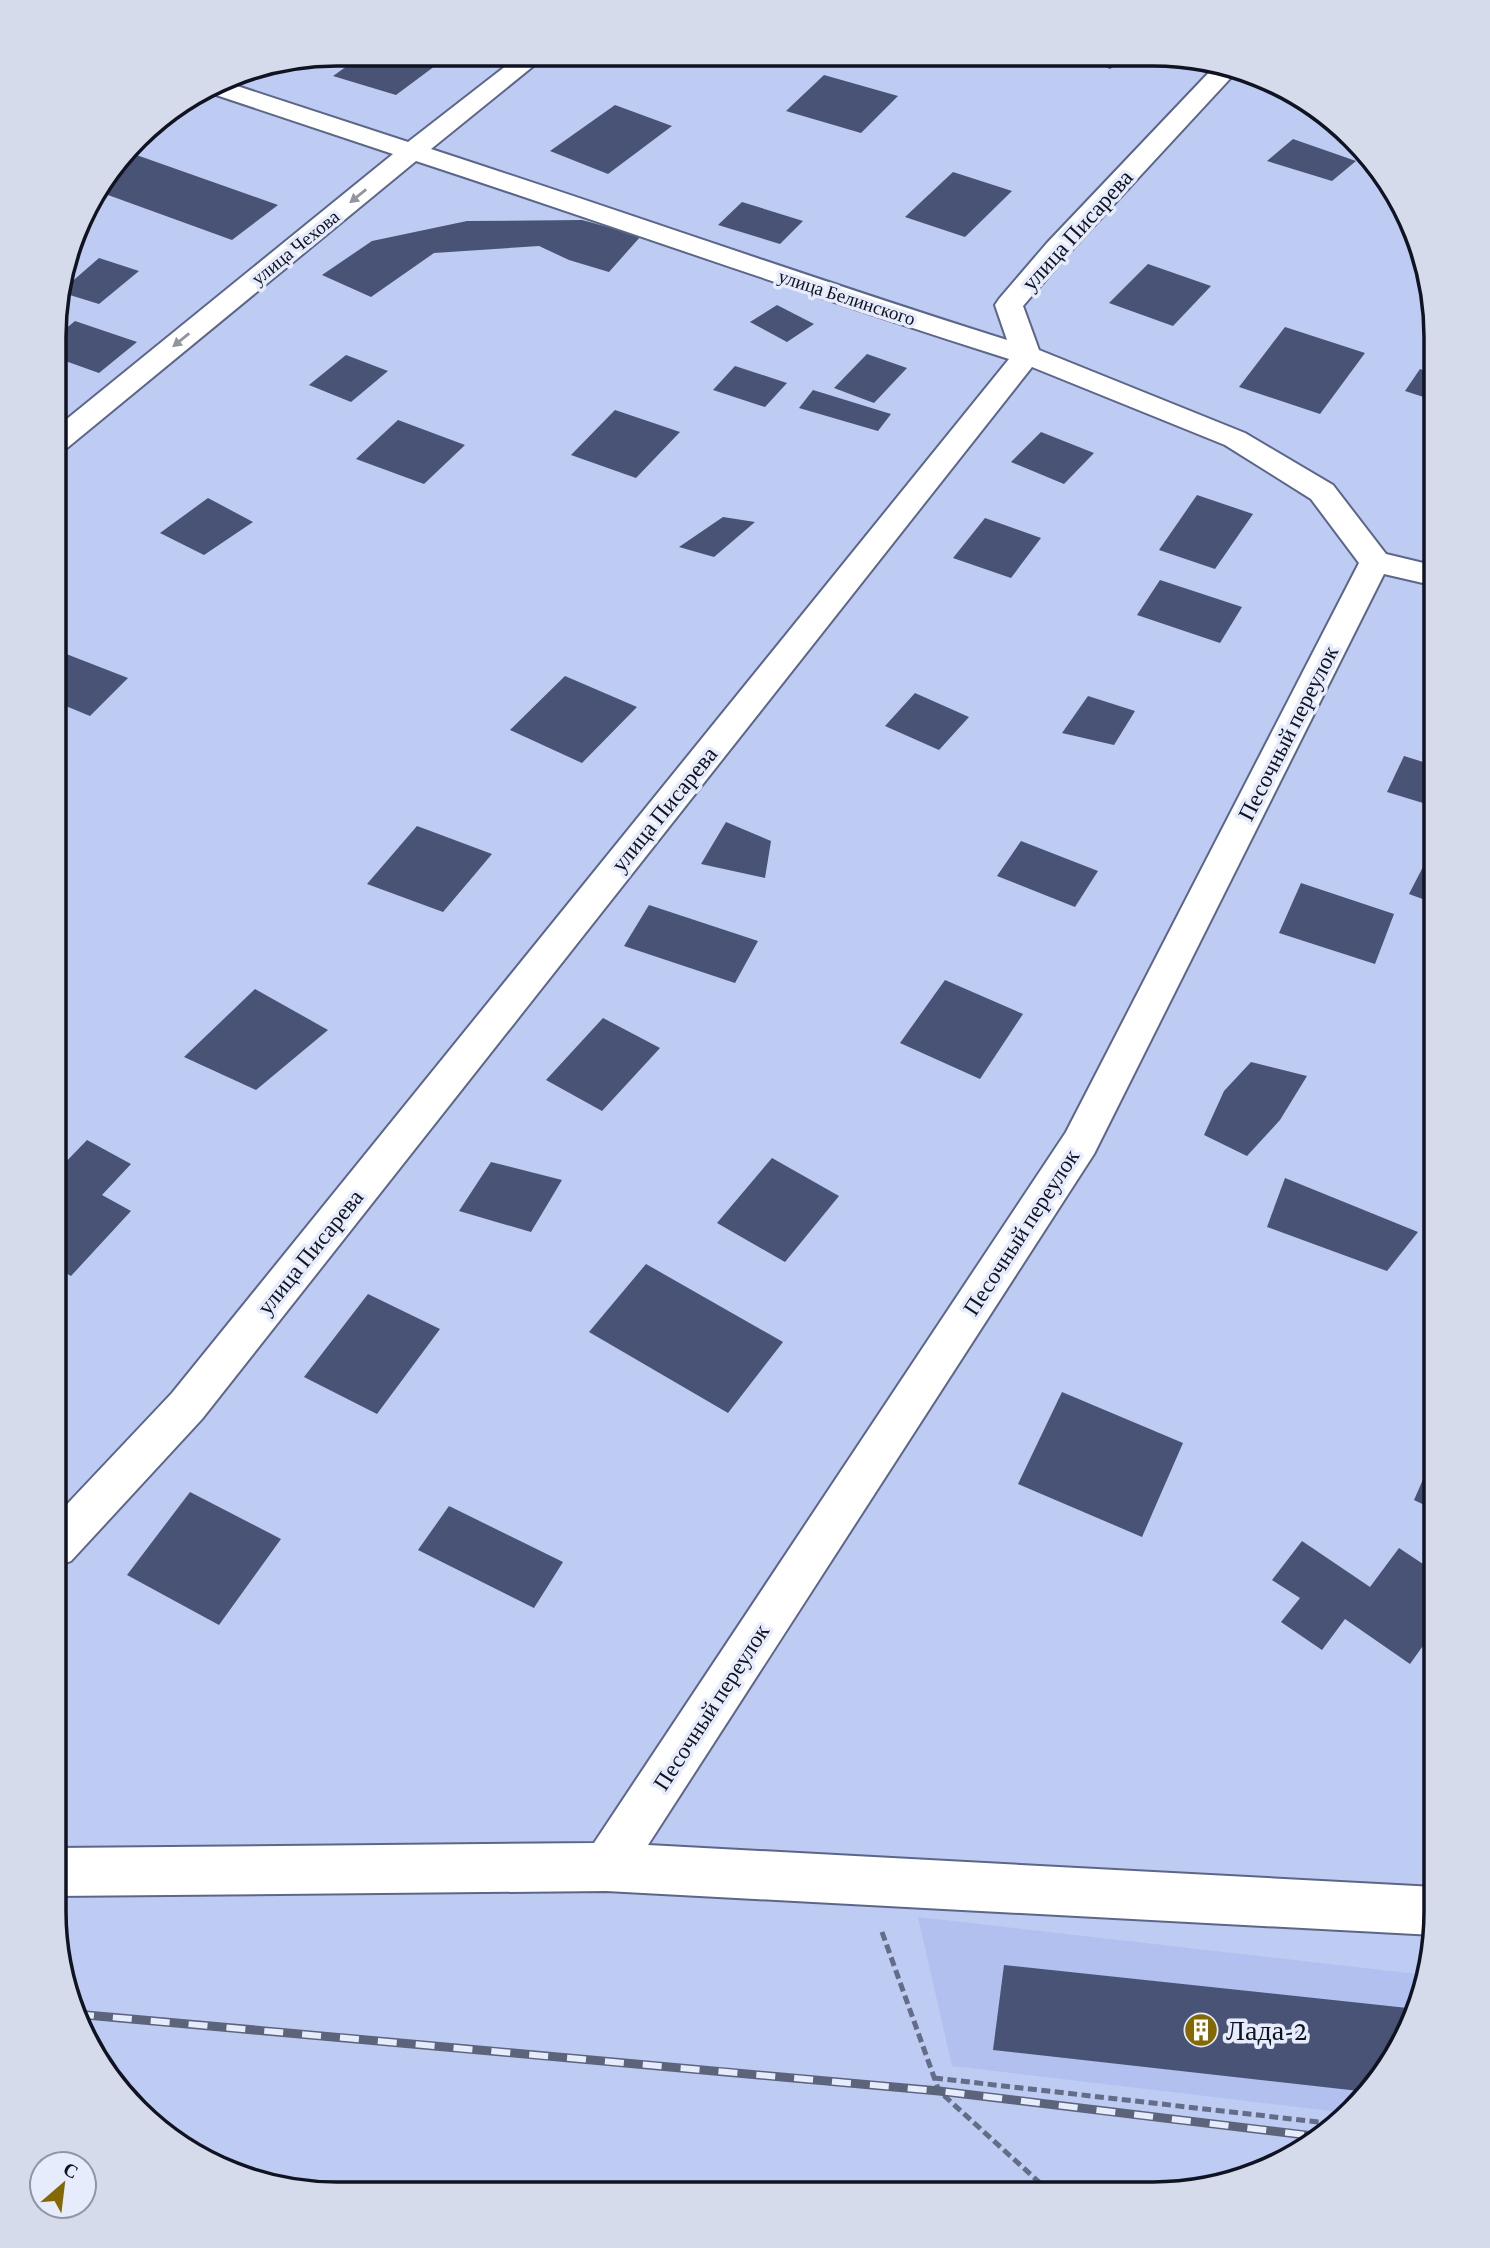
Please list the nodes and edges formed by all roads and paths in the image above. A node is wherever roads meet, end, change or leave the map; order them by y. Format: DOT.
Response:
graph roads {
  1 [pos="521,66"];
  2 [pos="1220,76"];
  3 [pos="226,90"];
  4 [pos="410,153"];
  5 [pos="1027,355"];
  6 [pos="66,435"];
  7 [pos="1375,562"];
  8 [pos="1424,573"];
  9 [pos="66,1534"];
  10 [pos="606,1867"];
  11 [pos="66,1871"];
  12 [pos="864,1881"];
  13 [pos="1424,1910"];
  14 [pos="934,2078"];
  15 [pos="1321,2122"];
  16 [pos="1039,2182"];
  1 -- 4 [label="street, улица Чехова"];
  2 -- 5 [label="street, улица Писарева"];
  3 -- 4 [label="street, улица Белинского"];
  4 -- 5 [label="street, улица Белинского"];
  4 -- 6 [label="street, улица Чехова, one-way"];
  5 -- 7 [label="street, улица Белинского"];
  5 -- 9 [label="street, улица Писарева"];
  7 -- 8 [label="street"];
  7 -- 10 [label="street, Песочный переулок"];
  10 -- 11 [label="street"];
  10 -- 12 [label="street"];
  12 -- 13 [label="street"];
  12 -- 14 [label="path"];
  14 -- 15 [label="path"];
  14 -- 16 [label="path"];
}
